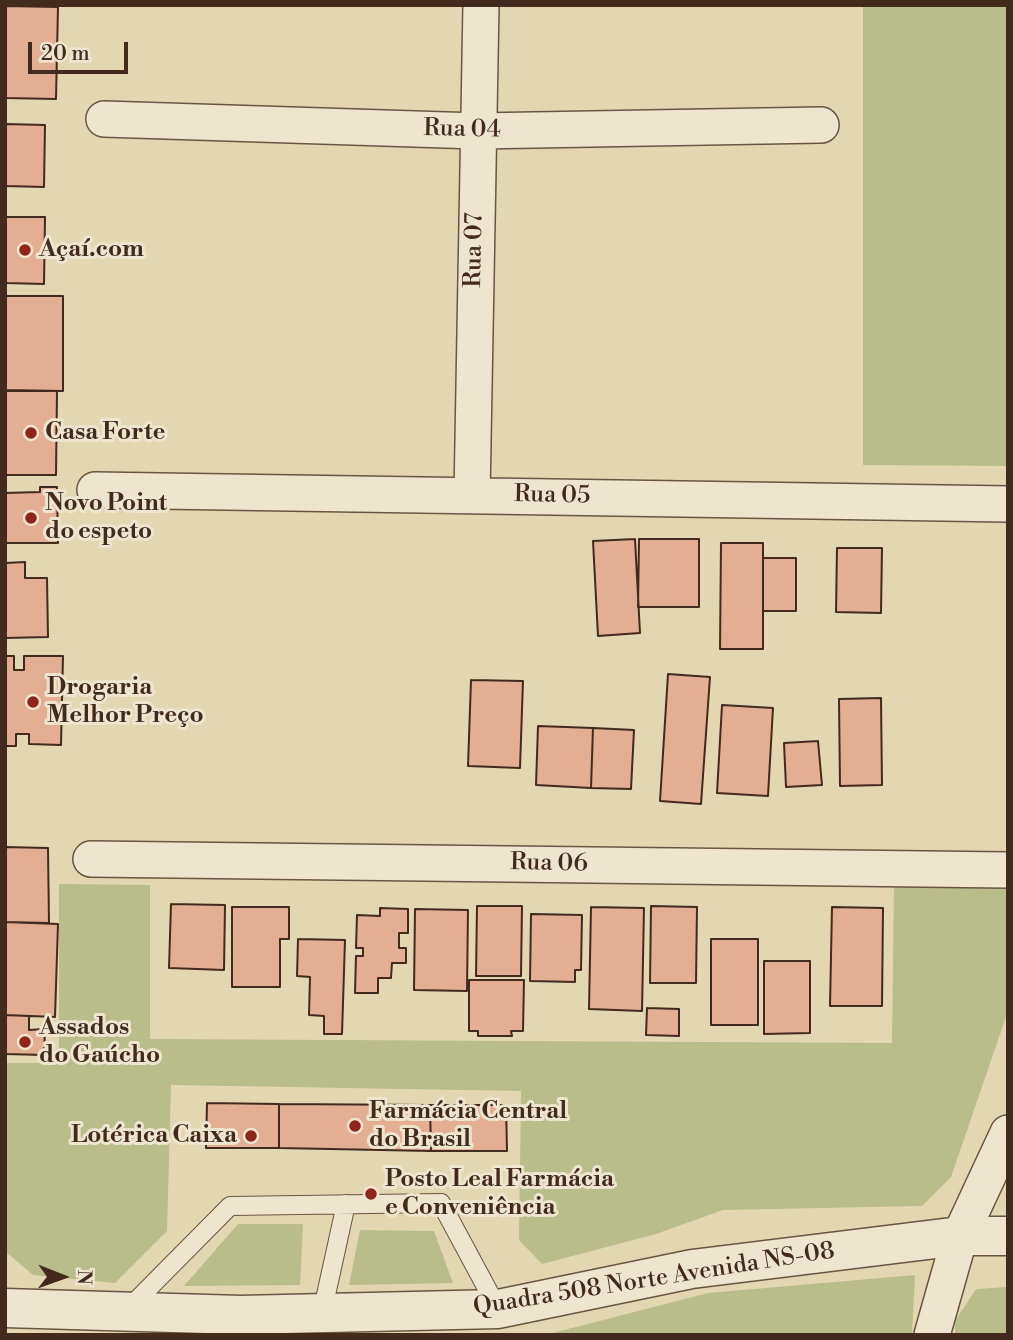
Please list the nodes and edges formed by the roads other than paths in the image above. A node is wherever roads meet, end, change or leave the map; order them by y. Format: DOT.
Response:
graph roads {
  1 [pos="481,5"];
  2 [pos="104,119"];
  3 [pos="821,125"];
  4 [pos="477,131"];
  5 [pos="95,490"];
  6 [pos="472,495"];
  7 [pos="1008,504"];
  8 [pos="91,859"];
  9 [pos="1008,870"];
  10 [pos="1008,1133"];
  11 [pos="346,1204"];
  12 [pos="960,1236"];
  13 [pos="1008,1236"];
  14 [pos="5,1308"];
  15 [pos="498,1310"];
  16 [pos="125,1312"];
  17 [pos="321,1313"];
  18 [pos="932,1335"];
  1 -- 4 [label="street, Rua 07"];
  2 -- 4 [label="street, Rua 04"];
  3 -- 4 [label="street, Rua 04"];
  4 -- 6 [label="street, Rua 07"];
  5 -- 6 [label="street, Rua 05"];
  6 -- 7 [label="street, Rua 05"];
  8 -- 9 [label="street, Rua 06"];
  10 -- 12 [label="street"];
  11 -- 15 [label="lane"];
  11 -- 16 [label="lane"];
  11 -- 17 [label="lane"];
  12 -- 13 [label="street, Quadra 508 Norte Avenida NS-08"];
  12 -- 15 [label="street, Quadra 508 Norte Avenida NS-08"];
  12 -- 18 [label="street"];
  14 -- 16 [label="street, Quadra 508 Norte Avenida NS-08"];
  15 -- 17 [label="street, Quadra 508 Norte Avenida NS-08"];
  16 -- 17 [label="street, Quadra 508 Norte Avenida NS-08"];
}
